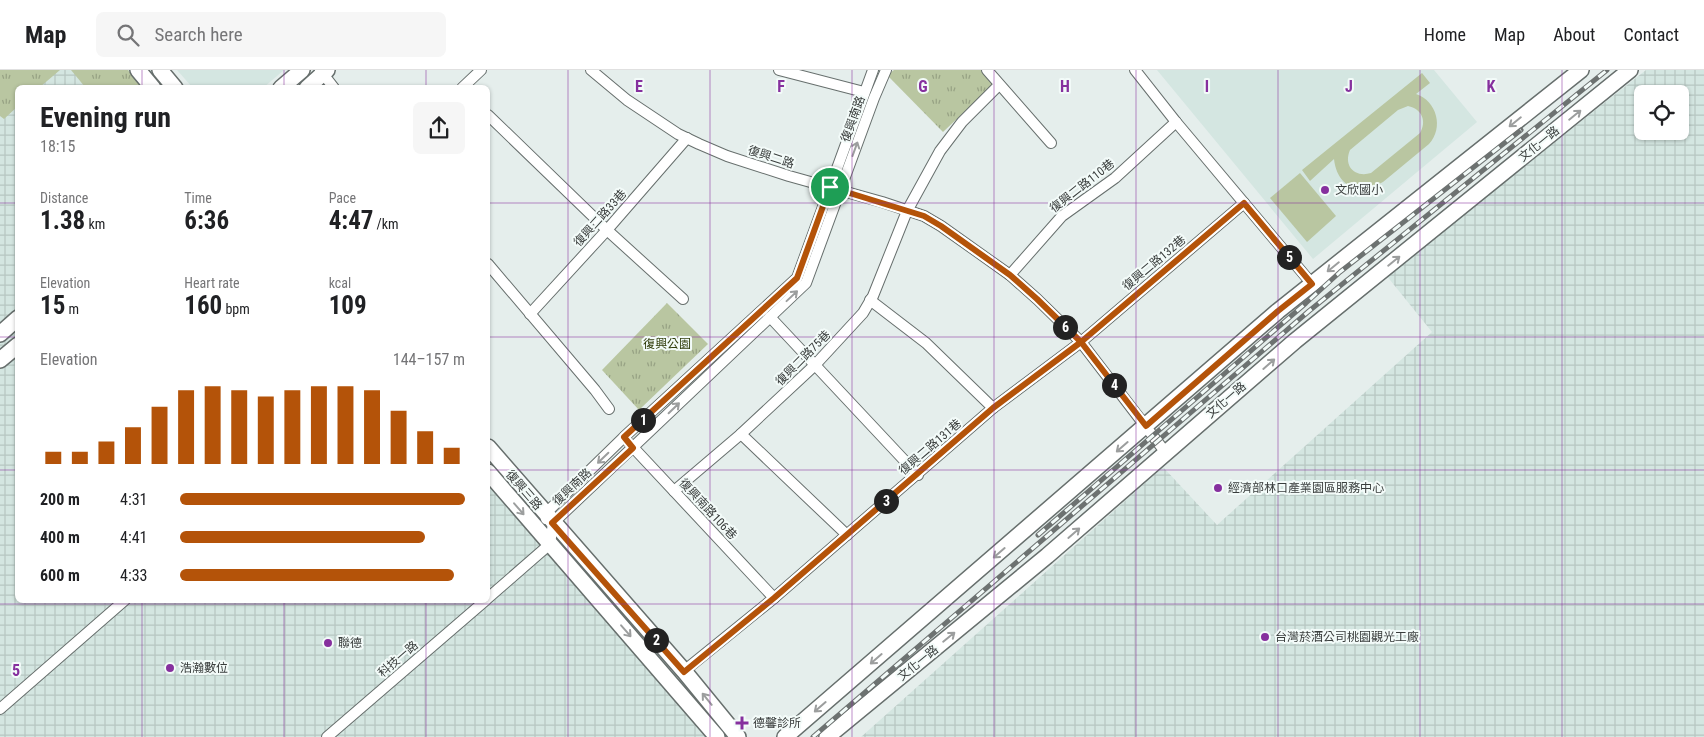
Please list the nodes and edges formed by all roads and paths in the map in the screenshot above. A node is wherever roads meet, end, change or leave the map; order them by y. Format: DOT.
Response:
graph roads {
  1 [pos="138,70"];
  2 [pos="160,70"];
  3 [pos="302,70"];
  4 [pos="481,70"];
  5 [pos="591,70"];
  6 [pos="779,70"];
  7 [pos="873,70"];
  8 [pos="886,70"];
  9 [pos="987,70"];
  10 [pos="1135,70"];
  11 [pos="1581,70"];
  12 [pos="1630,70"];
  13 [pos="323,71"];
  14 [pos="150,85"];
  15 [pos="172,85"];
  16 [pos="284,85"];
  17 [pos="310,85"];
  18 [pos="332,85"];
  19 [pos="465,85"];
  20 [pos="999,85"];
  21 [pos="864,92"];
  22 [pos="490,117"];
  23 [pos="1176,122"];
  24 [pos="687,138"];
  25 [pos="1051,143"];
  26 [pos="830,187"];
  27 [pos="840,190"];
  28 [pos="1244,203"];
  29 [pos="907,211"];
  30 [pos="817,222"];
  31 [pos="827,226"];
  32 [pos="607,230"];
  33 [pos="490,266"];
  34 [pos="1010,275"];
  35 [pos="1312,284"];
  36 [pos="683,299"];
  37 [pos="870,300"];
  38 [pos="530,314"];
  39 [pos="770,317"];
  40 [pos="15,321"];
  41 [pos="0,334"];
  42 [pos="1081,342"];
  43 [pos="15,348"];
  44 [pos="0,360"];
  45 [pos="815,365"];
  46 [pos="993,408"];
  47 [pos="609,409"];
  48 [pos="1146,426"];
  49 [pos="741,434"];
  50 [pos="624,437"];
  51 [pos="633,448"];
  52 [pos="490,449"];
  53 [pos="1166,453"];
  54 [pos="490,474"];
  55 [pos="918,475"];
  56 [pos="674,491"];
  57 [pos="549,518"];
  58 [pos="847,535"];
  59 [pos="550,544"];
  60 [pos="490,596"];
  61 [pos="774,598"];
  62 [pos="122,603"];
  63 [pos="482,603"];
  64 [pos="684,672"];
  65 [pos="0,709"];
  66 [pos="327,737"];
  67 [pos="717,737"];
  68 [pos="738,737"];
  69 [pos="785,737"];
  70 [pos="827,737"];
  1 -- 14 [label="street"];
  2 -- 15 [label="street"];
  3 -- 16 [label="street"];
  4 -- 19 [label="street"];
  5 -- 24 [label="street, 復興二路"];
  6 -- 21 [label="street"];
  7 -- 21 [label="street, 復興南路"];
  27 -- 8 [label="street, 復興南路, one-way"];
  9 -- 20 [label="street"];
  10 -- 23 [label="street"];
  11 -- 35 [label="street, one-way"];
  53 -- 12 [label="street, 文化一路, one-way"];
  13 -- 17 [label="street"];
  13 -- 18 [label="street"];
  20 -- 25 [label="street"];
  20 -- 29 [label="street, 復興二路75巷"];
  21 -- 26 [label="street, 復興南路"];
  22 -- 32 [label="street"];
  23 -- 28 [label="street"];
  23 -- 34 [label="street, 復興二路110巷"];
  24 -- 26 [label="street, 復興二路"];
  24 -- 32 [label="street, 復興二路33巷"];
  26 -- 27 [label="street, 復興二路"];
  26 -- 30 [label="street, 復興南路"];
  27 -- 29 [label="street, 復興二路"];
  27 -- 31 [label="street, 復興南路"];
  28 -- 35 [label="street"];
  28 -- 42 [label="street, 復興二路132巷"];
  29 -- 34 [label="street, 復興二路"];
  29 -- 37 [label="street, 復興二路75巷"];
  30 -- 31 [label="street"];
  30 -- 50 [label="street, 復興南路"];
  39 -- 31 [label="street, 復興南路, one-way"];
  32 -- 36 [label="street"];
  32 -- 38 [label="street, 復興二路33巷"];
  33 -- 38 [label="street"];
  34 -- 42 [label="street, 復興二路"];
  35 -- 48 [label="street"];
  37 -- 45 [label="street, 復興二路75巷"];
  37 -- 46 [label="street"];
  38 -- 47 [label="street"];
  39 -- 45 [label="street"];
  51 -- 39 [label="street, 復興南路, one-way"];
  40 -- 41 [label="street"];
  42 -- 46 [label="street, 復興二路131巷"];
  42 -- 48 [label="street, 復興二路"];
  43 -- 44 [label="street"];
  45 -- 49 [label="street, 復興二路75巷"];
  45 -- 55 [label="street"];
  46 -- 55 [label="street, 復興二路131巷"];
  48 -- 53 [label="street, 復興二路"];
  48 -- 69 [label="street, one-way"];
  49 -- 56 [label="street, 復興二路75巷"];
  49 -- 58 [label="street"];
  50 -- 51 [label="street, 復興南路106巷"];
  50 -- 57 [label="street, 復興南路, one-way"];
  51 -- 56 [label="street, 復興南路106巷"];
  51 -- 57 [label="street, 復興南路"];
  52 -- 57 [label="street, 復興三路"];
  70 -- 53 [label="street, 文化一路, one-way"];
  54 -- 59 [label="street, 復興三路, one-way"];
  55 -- 58 [label="street, 復興二路131巷"];
  56 -- 61 [label="street, 復興南路106巷"];
  57 -- 59 [label="street, 復興南路"];
  57 -- 64 [label="street, 復興三路"];
  58 -- 61 [label="street, 復興二路131巷"];
  59 -- 60 [label="street, 科技一路"];
  59 -- 67 [label="street, 復興三路, one-way"];
  61 -- 64 [label="street, 復興二路131巷"];
  62 -- 65 [label="street"];
  63 -- 66 [label="street, 科技一路"];
  68 -- 64 [label="street, 復興三路, one-way"];
}
